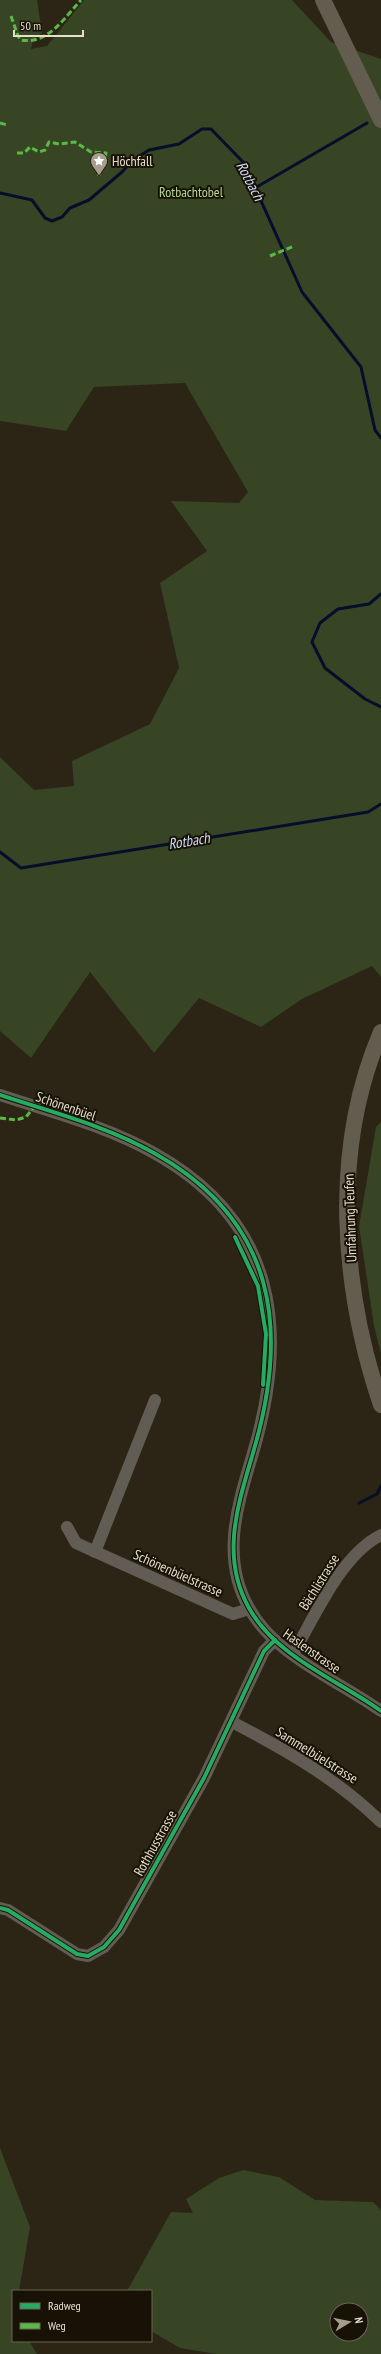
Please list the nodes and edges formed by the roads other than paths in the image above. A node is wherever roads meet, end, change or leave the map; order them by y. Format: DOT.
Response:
graph roads {
  1 [pos="323,0"];
  2 [pos="381,120"];
  3 [pos="381,1032"];
  4 [pos="0,1095"];
  5 [pos="155,1400"];
  6 [pos="381,1405"];
  7 [pos="264,1409"];
  8 [pos="67,1527"];
  9 [pos="381,1535"];
  10 [pos="95,1552"];
  11 [pos="249,1609"];
  12 [pos="275,1640"];
  13 [pos="293,1654"];
  14 [pos="381,1711"];
  15 [pos="232,1722"];
  16 [pos="381,1822"];
  17 [pos="0,1908"];
  1 -- 2 [label="main road"];
  3 -- 6 [label="main road, Umfahrung Teufen"];
  4 -- 7 [label="street, Schönenbüel"];
  5 -- 10 [label="street"];
  7 -- 11 [label="street, Haslenstrasse"];
  8 -- 10 [label="street, Schönenbüelstrasse"];
  9 -- 13 [label="street, Bächlistrasse"];
  10 -- 11 [label="street, Schönenbüelstrasse"];
  11 -- 12 [label="street, Haslenstrasse"];
  12 -- 13 [label="street, Haslenstrasse"];
  12 -- 15 [label="street, Rothhusstrasse"];
  13 -- 14 [label="street, Haslenstrasse"];
  15 -- 16 [label="street, Sammelbüelstrasse"];
  15 -- 17 [label="street, Rothhusstrasse"];
}
